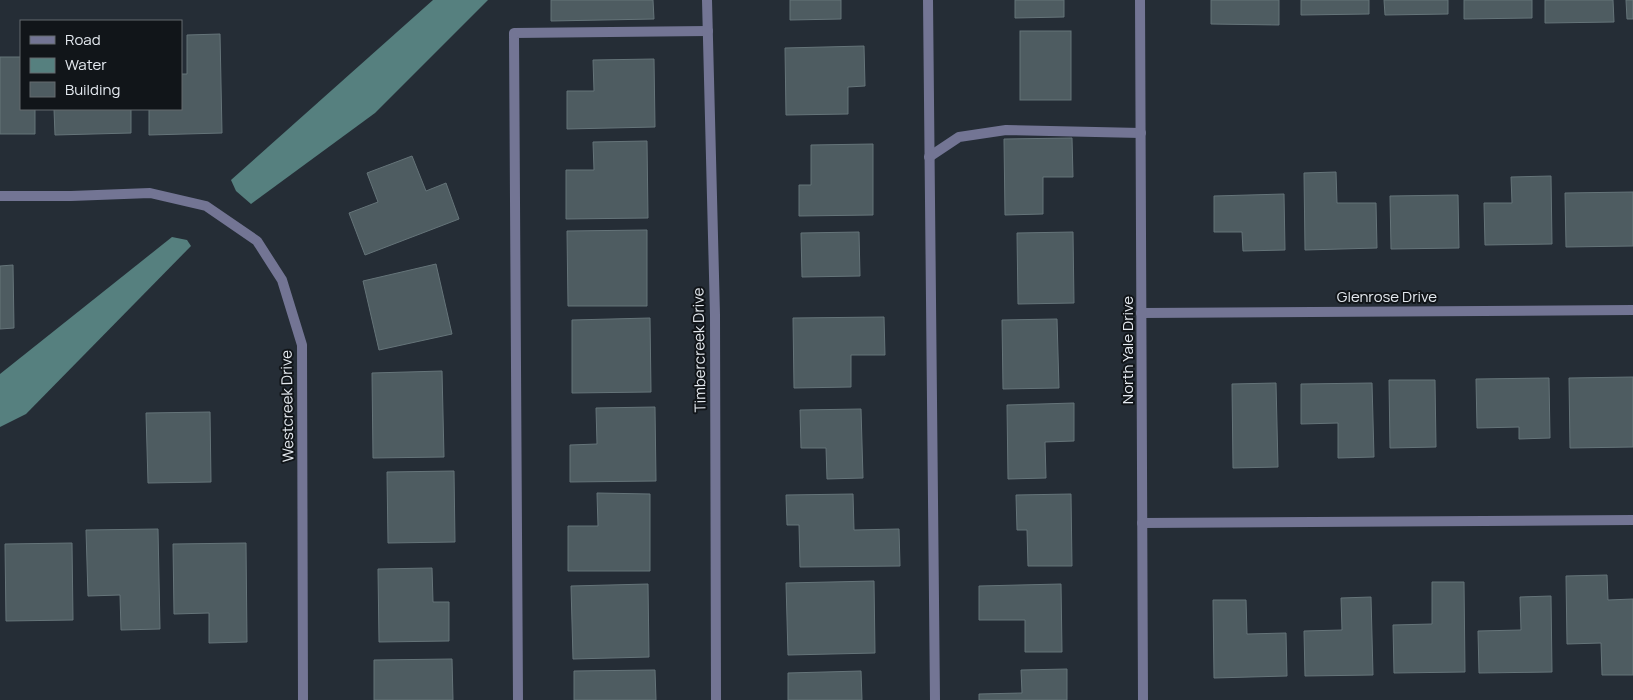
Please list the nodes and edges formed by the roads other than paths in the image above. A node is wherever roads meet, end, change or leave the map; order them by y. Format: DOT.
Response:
graph roads {
  1 [pos="707,0"];
  2 [pos="928,0"];
  3 [pos="1140,0"];
  4 [pos="708,31"];
  5 [pos="1141,133"];
  6 [pos="929,157"];
  7 [pos="0,196"];
  8 [pos="1633,310"];
  9 [pos="1141,313"];
  10 [pos="1633,520"];
  11 [pos="1142,523"];
  12 [pos="303,700"];
  13 [pos="518,700"];
  14 [pos="716,700"];
  15 [pos="935,700"];
  16 [pos="1142,700"];
  1 -- 4 [label="street, Timbercreek Drive"];
  2 -- 6 [label="street"];
  3 -- 5 [label="street, North Yale Drive"];
  4 -- 13 [label="street"];
  4 -- 14 [label="street, Timbercreek Drive"];
  5 -- 6 [label="street"];
  5 -- 9 [label="street, North Yale Drive"];
  6 -- 15 [label="street"];
  7 -- 12 [label="street, Westcreek Drive"];
  8 -- 9 [label="street, Glenrose Drive"];
  9 -- 11 [label="street, North Yale Drive"];
  10 -- 11 [label="street"];
  11 -- 16 [label="street, North Yale Drive"];
}
